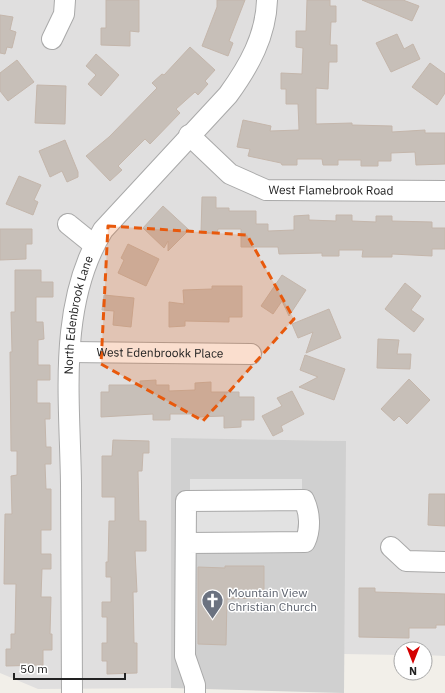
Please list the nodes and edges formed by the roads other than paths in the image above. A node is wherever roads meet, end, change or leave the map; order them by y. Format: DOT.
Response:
graph roads {
  1 [pos="65,0"];
  2 [pos="267,0"];
  3 [pos="52,39"];
  4 [pos="189,135"];
  5 [pos="445,191"];
  6 [pos="68,224"];
  7 [pos="94,245"];
  8 [pos="70,352"];
  9 [pos="251,354"];
  10 [pos="186,543"];
  11 [pos="391,546"];
  12 [pos="445,562"];
  13 [pos="72,693"];
  14 [pos="195,693"];
  1 -- 3 [label="street"];
  2 -- 4 [label="street, North Edenbrook Lane"];
  4 -- 5 [label="street, West Flamebrook Road"];
  4 -- 7 [label="street, North Edenbrook Lane"];
  6 -- 7 [label="street"];
  7 -- 8 [label="street, North Edenbrook Lane"];
  8 -- 9 [label="street, West Edenbrookk Place"];
  8 -- 13 [label="street, North Edenbrook Lane"];
  10 -- 10 [label="street"];
  10 -- 14 [label="street"];
  11 -- 12 [label="street"];
}
